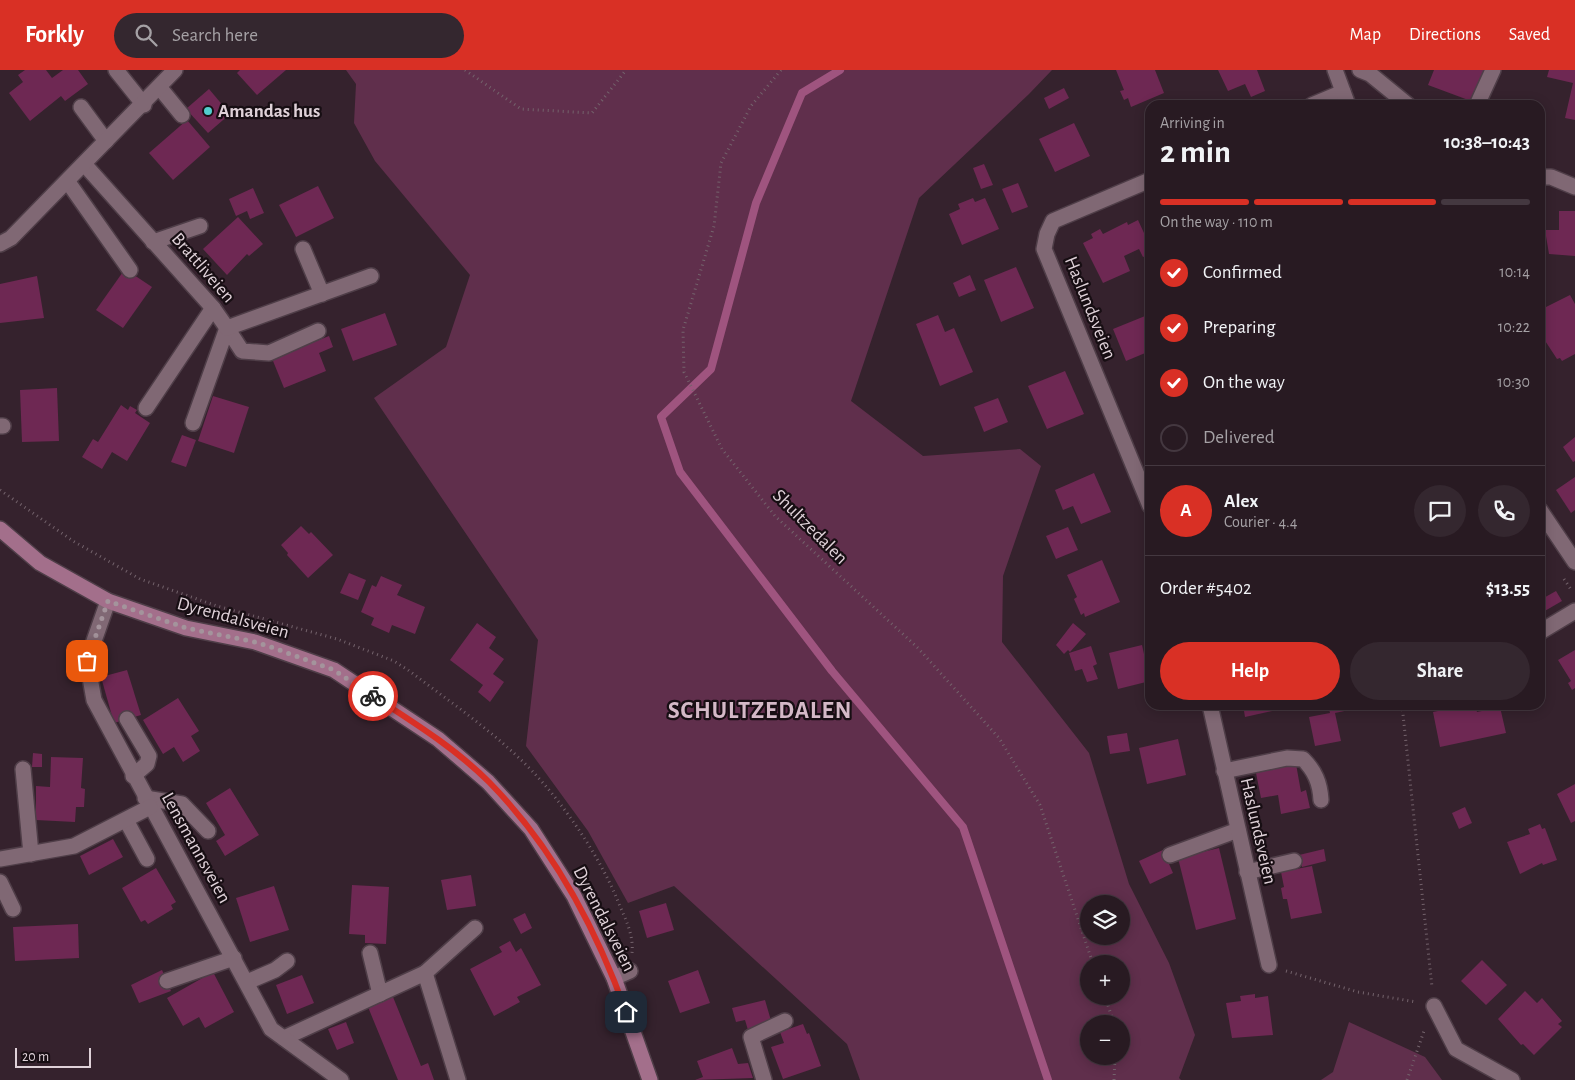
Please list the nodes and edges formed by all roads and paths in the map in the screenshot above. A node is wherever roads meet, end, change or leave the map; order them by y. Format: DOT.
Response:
graph roads {
  1 [pos="116,70"];
  2 [pos="175,70"];
  3 [pos="465,70"];
  4 [pos="626,70"];
  5 [pos="781,70"];
  6 [pos="1354,70"];
  7 [pos="1360,70"];
  8 [pos="1494,70"];
  9 [pos="1335,71"];
  10 [pos="160,88"];
  11 [pos="1345,99"];
  12 [pos="1402,100"];
  13 [pos="1479,100"];
  14 [pos="144,105"];
  15 [pos="81,107"];
  16 [pos="182,115"];
  17 [pos="106,141"];
  18 [pos="85,165"];
  19 [pos="1545,177"];
  20 [pos="68,182"];
  21 [pos="1145,182"];
  22 [pos="1574,185"];
  23 [pos="200,226"];
  24 [pos="154,242"];
  25 [pos="0,244"];
  26 [pos="303,249"];
  27 [pos="130,270"];
  28 [pos="372,276"];
  29 [pos="322,294"];
  30 [pos="213,308"];
  31 [pos="227,328"];
  32 [pos="318,331"];
  33 [pos="146,408"];
  34 [pos="193,423"];
  35 [pos="0,490"];
  36 [pos="1145,494"];
  37 [pos="1545,517"];
  38 [pos="0,529"];
  39 [pos="1575,562"];
  40 [pos="108,601"];
  41 [pos="1575,611"];
  42 [pos="1545,629"];
  43 [pos="1211,710"];
  44 [pos="1403,710"];
  45 [pos="127,719"];
  46 [pos="23,769"];
  47 [pos="1224,771"];
  48 [pos="133,776"];
  49 [pos="1321,800"];
  50 [pos="148,803"];
  51 [pos="126,820"];
  52 [pos="1238,830"];
  53 [pos="208,831"];
  54 [pos="30,854"];
  55 [pos="1170,855"];
  56 [pos="0,859"];
  57 [pos="147,859"];
  58 [pos="1294,861"];
  59 [pos="1247,872"];
  60 [pos="0,882"];
  61 [pos="13,909"];
  62 [pos="475,928"];
  63 [pos="370,953"];
  64 [pos="1090,955"];
  65 [pos="234,958"];
  66 [pos="286,961"];
  67 [pos="1269,965"];
  68 [pos="630,971"];
  69 [pos="426,973"];
  70 [pos="614,978"];
  71 [pos="167,982"];
  72 [pos="247,982"];
  73 [pos="380,994"];
  74 [pos="1434,1006"];
  75 [pos="785,1021"];
  76 [pos="284,1038"];
  77 [pos="1115,1065"];
  78 [pos="341,1080"];
  79 [pos="458,1080"];
  80 [pos="650,1080"];
  81 [pos="764,1080"];
  82 [pos="1114,1080"];
  83 [pos="1407,1080"];
  84 [pos="1512,1080"];
  1 -- 14 [label="street"];
  2 -- 10 [label="street"];
  3 -- 4 [label="path"];
  5 -- 64 [label="path, Shultzedalen"];
  6 -- 9 [label="street"];
  7 -- 12 [label="street"];
  8 -- 13 [label="street"];
  9 -- 11 [label="street"];
  10 -- 14 [label="street"];
  10 -- 16 [label="street"];
  14 -- 17 [label="street"];
  15 -- 17 [label="street"];
  17 -- 18 [label="street"];
  18 -- 20 [label="street"];
  18 -- 24 [label="street, Brattliveien"];
  19 -- 22 [label="street"];
  20 -- 25 [label="street"];
  20 -- 27 [label="street"];
  21 -- 36 [label="street, Haslundsveien"];
  23 -- 24 [label="street"];
  24 -- 30 [label="street, Brattliveien"];
  26 -- 29 [label="street"];
  28 -- 29 [label="street, Brattliveien"];
  29 -- 31 [label="street, Brattliveien"];
  30 -- 31 [label="street, Brattliveien"];
  30 -- 33 [label="street"];
  31 -- 32 [label="street"];
  31 -- 34 [label="street"];
  35 -- 68 [label="path"];
  37 -- 39 [label="street"];
  38 -- 40 [label="main road, Dyrendalsveien"];
  40 -- 48 [label="street, Lensmannsveien"];
  40 -- 70 [label="main road, Dyrendalsveien"];
  41 -- 42 [label="street"];
  43 -- 47 [label="street, Haslundsveien"];
  44 -- 74 [label="path"];
  45 -- 48 [label="street"];
  46 -- 54 [label="street"];
  47 -- 49 [label="street"];
  47 -- 52 [label="street, Haslundsveien"];
  48 -- 50 [label="street, Lensmannsveien"];
  50 -- 51 [label="street"];
  50 -- 53 [label="street"];
  50 -- 65 [label="street, Lensmannsveien"];
  51 -- 54 [label="street"];
  51 -- 57 [label="street"];
  52 -- 55 [label="street"];
  52 -- 59 [label="street, Haslundsveien"];
  54 -- 56 [label="street"];
  58 -- 59 [label="street"];
  59 -- 67 [label="street, Haslundsveien"];
  60 -- 61 [label="street"];
  62 -- 69 [label="street"];
  63 -- 73 [label="street"];
  65 -- 71 [label="street"];
  65 -- 72 [label="street, Lensmannsveien"];
  66 -- 72 [label="street"];
  67 -- 74 [label="path"];
  68 -- 70 [label="street"];
  69 -- 73 [label="street"];
  69 -- 79 [label="street"];
  70 -- 80 [label="main road, Dyrendalsveien"];
  72 -- 76 [label="street, Lensmannsveien"];
  73 -- 76 [label="street"];
  74 -- 83 [label="path"];
  74 -- 84 [label="street"];
  75 -- 81 [label="street"];
  76 -- 78 [label="street, Lensmannsveien"];
  77 -- 82 [label="path"];
}
